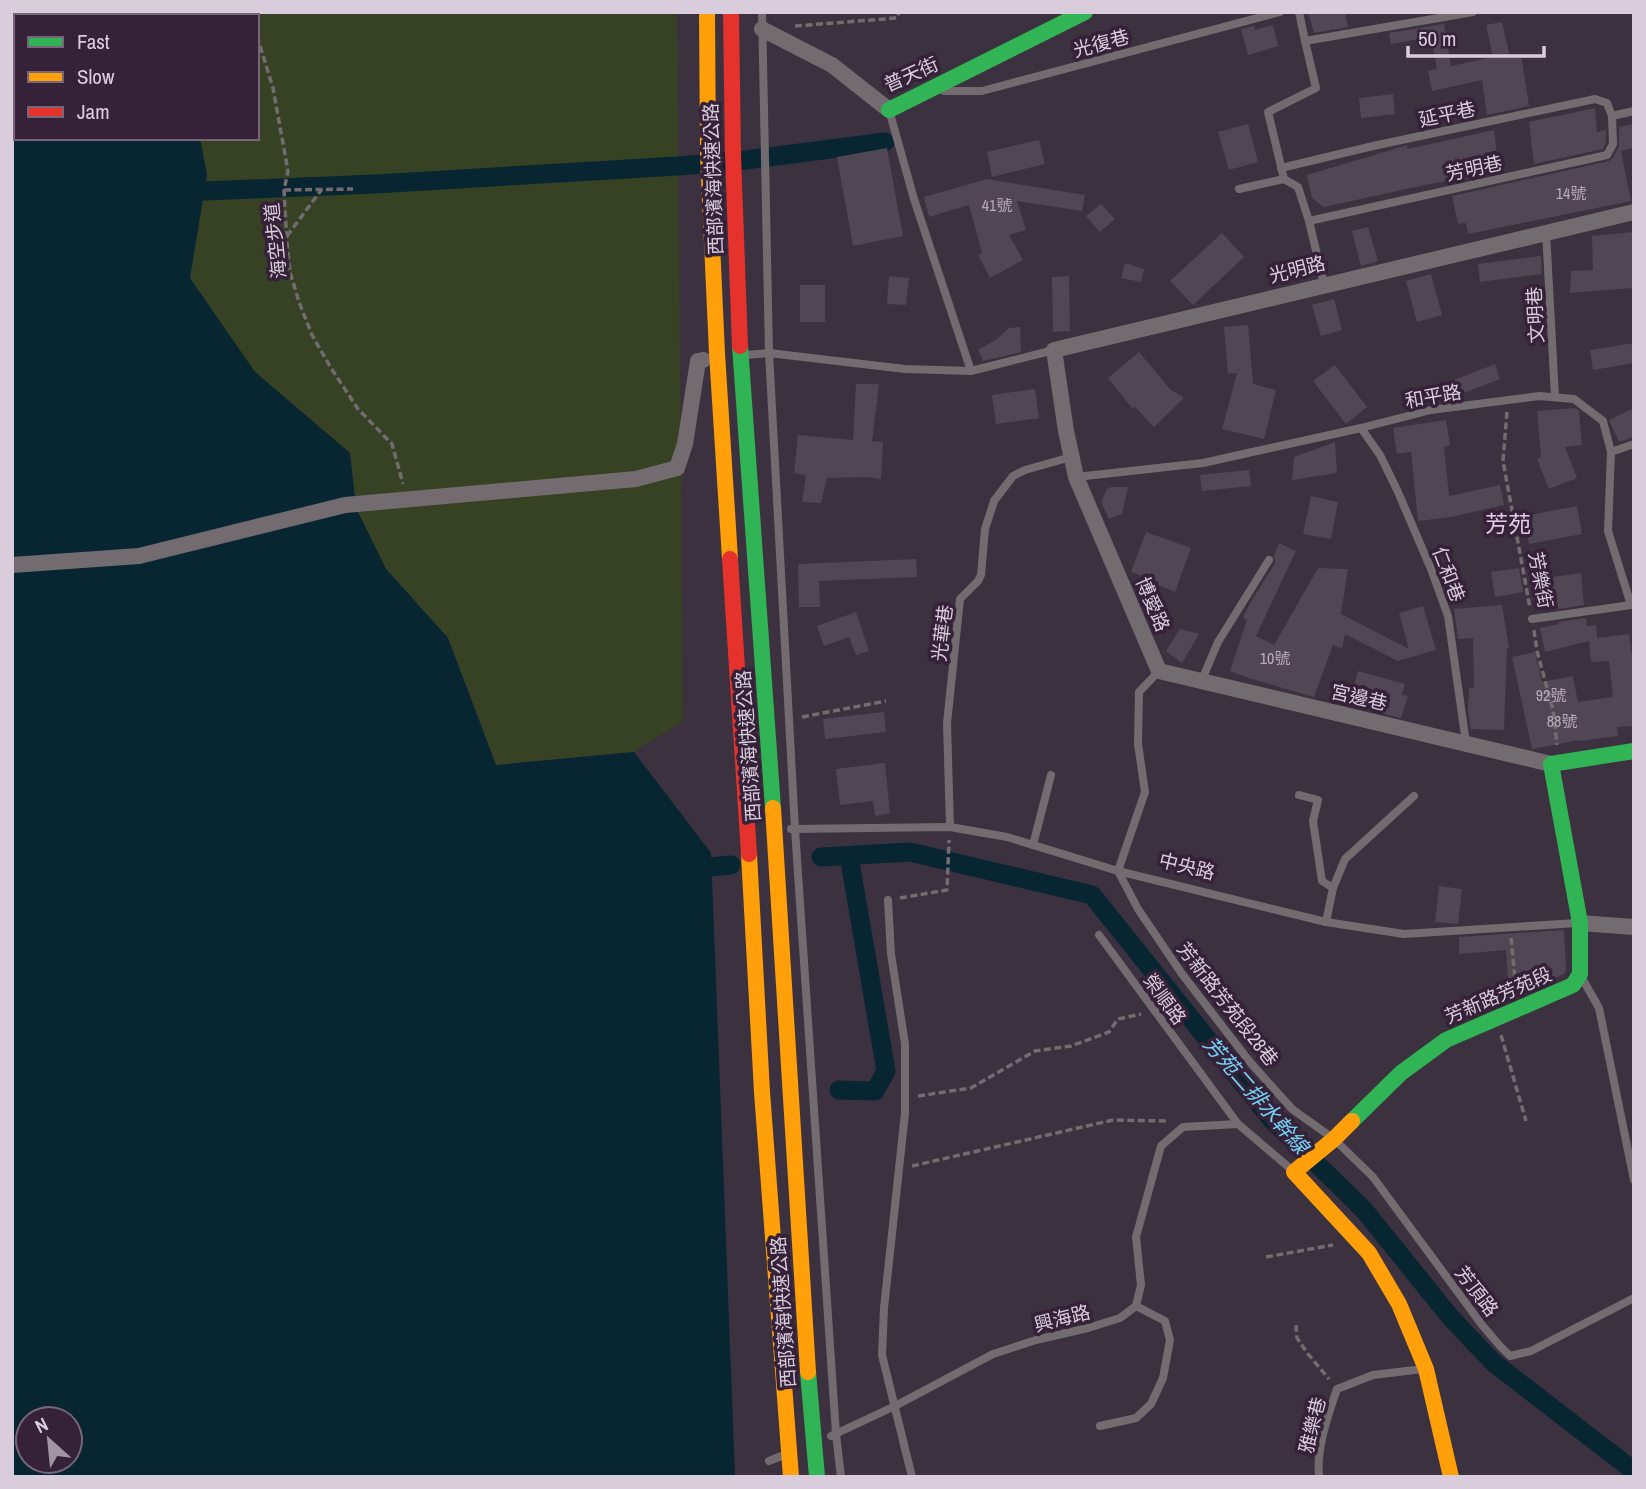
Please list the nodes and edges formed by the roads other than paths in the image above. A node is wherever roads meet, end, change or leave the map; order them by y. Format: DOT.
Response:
graph roads {
  1 [pos="707,12"];
  2 [pos="731,12"];
  3 [pos="762,12"];
  4 [pos="1084,12"];
  5 [pos="1280,12"];
  6 [pos="1299,12"];
  7 [pos="1473,12"];
  8 [pos="762,29"];
  9 [pos="1305,41"];
  10 [pos="928,91"];
  11 [pos="889,110"];
  12 [pos="1634,111"];
  13 [pos="1612,116"];
  14 [pos="1281,168"];
  15 [pos="1283,179"];
  16 [pos="1239,189"];
  17 [pos="1634,212"];
  18 [pos="1309,221"];
  19 [pos="1546,232"];
  20 [pos="1324,284"];
  21 [pos="1054,350"];
  22 [pos="768,353"];
  23 [pos="703,360"];
  24 [pos="971,371"];
  25 [pos="1555,396"];
  26 [pos="1361,428"];
  27 [pos="1634,444"];
  28 [pos="1611,452"];
  29 [pos="1071,457"];
  30 [pos="1076,477"];
  31 [pos="1269,560"];
  32 [pos="12,565"];
  33 [pos="1632,605"];
  34 [pos="1532,619"];
  35 [pos="1159,671"];
  36 [pos="1201,682"];
  37 [pos="1466,744"];
  38 [pos="1634,751"];
  39 [pos="1550,764"];
  40 [pos="1051,775"];
  41 [pos="1299,794"];
  42 [pos="1414,796"];
  43 [pos="950,828"];
  44 [pos="733,829"];
  45 [pos="758,829"];
  46 [pos="770,829"];
  47 [pos="795,829"];
  48 [pos="1033,845"];
  49 [pos="1118,871"];
  50 [pos="1333,888"];
  51 [pos="888,900"];
  52 [pos="1326,922"];
  53 [pos="1580,923"];
  54 [pos="1634,927"];
  55 [pos="1099,935"];
  56 [pos="1580,974"];
  57 [pos="1238,1124"];
  58 [pos="1334,1139"];
  59 [pos="1632,1161"];
  60 [pos="1294,1172"];
  61 [pos="1634,1180"];
  62 [pos="1634,1298"];
  63 [pos="1136,1306"];
  64 [pos="1426,1369"];
  65 [pos="895,1406"];
  66 [pos="1100,1426"];
  67 [pos="836,1434"];
  68 [pos="769,1461"];
  69 [pos="792,1477"];
  70 [pos="817,1477"];
  71 [pos="841,1477"];
  72 [pos="912,1477"];
  73 [pos="1319,1477"];
  74 [pos="1451,1477"];
  1 -- 69 [label="main road, 西部濱海快速公路, bridge"];
  2 -- 70 [label="main road, 西部濱海快速公路, bridge"];
  3 -- 8 [label="lane"];
  4 -- 10 [label="main road, 普天街"];
  5 -- 10 [label="lane, 光復巷"];
  6 -- 9 [label="lane"];
  7 -- 9 [label="lane"];
  8 -- 11 [label="street, 普天街"];
  8 -- 22 [label="lane"];
  9 -- 14 [label="lane"];
  10 -- 11 [label="main road, 普天街"];
  11 -- 24 [label="lane"];
  12 -- 13 [label="lane"];
  13 -- 14 [label="lane, 延平巷"];
  13 -- 18 [label="lane, 芳明巷"];
  14 -- 15 [label="lane"];
  15 -- 16 [label="lane"];
  15 -- 18 [label="lane"];
  17 -- 19 [label="street, 光明路"];
  18 -- 20 [label="lane"];
  19 -- 20 [label="street, 光明路"];
  19 -- 25 [label="lane, 文明巷"];
  20 -- 21 [label="street, 光明路"];
  21 -- 24 [label="lane, 光明路"];
  21 -- 29 [label="street, 博愛路"];
  22 -- 23 [label="lane, 光明路"];
  22 -- 24 [label="lane, 光明路"];
  22 -- 47 [label="lane"];
  23 -- 32 [label="street"];
  25 -- 26 [label="lane, 和平路"];
  25 -- 28 [label="lane, 和平路"];
  26 -- 30 [label="lane, 和平路"];
  26 -- 37 [label="lane, 仁和巷"];
  27 -- 28 [label="lane"];
  28 -- 33 [label="lane, 和平路"];
  29 -- 30 [label="street, 博愛路"];
  29 -- 43 [label="lane, 光華巷"];
  30 -- 35 [label="street, 博愛路"];
  31 -- 36 [label="lane"];
  33 -- 34 [label="lane"];
  35 -- 36 [label="street, 宮邊巷"];
  35 -- 49 [label="lane"];
  36 -- 37 [label="street, 宮邊巷"];
  37 -- 39 [label="street, 宮邊巷"];
  38 -- 39 [label="main road"];
  39 -- 53 [label="main road, 芳新路芳苑段"];
  40 -- 48 [label="lane"];
  41 -- 50 [label="lane"];
  42 -- 50 [label="lane"];
  43 -- 47 [label="lane, 中央路"];
  43 -- 48 [label="lane, 中央路"];
  44 -- 45 [label="lane"];
  46 -- 47 [label="lane, 中央路"];
  47 -- 67 [label="lane"];
  48 -- 49 [label="lane, 中央路"];
  49 -- 52 [label="lane, 中央路"];
  49 -- 58 [label="lane, 芳新路芳苑段28巷"];
  50 -- 52 [label="lane"];
  51 -- 65 [label="lane"];
  52 -- 53 [label="lane, 中央路"];
  53 -- 54 [label="street, 中央路"];
  53 -- 56 [label="main road, 芳新路芳苑段"];
  55 -- 57 [label="lane, 榮順路"];
  56 -- 58 [label="main road, 芳新路芳苑段"];
  56 -- 59 [label="lane"];
  57 -- 60 [label="lane, 榮順路"];
  57 -- 63 [label="lane"];
  58 -- 60 [label="main road, 芳新路芳苑段"];
  58 -- 62 [label="lane, 芳頂路"];
  59 -- 61 [label="lane"];
  60 -- 64 [label="main road"];
  63 -- 65 [label="lane, 興海路"];
  63 -- 66 [label="lane"];
  64 -- 73 [label="lane, 雅樂巷"];
  64 -- 74 [label="main road"];
  65 -- 67 [label="lane, 興海路"];
  65 -- 72 [label="lane"];
  67 -- 68 [label="lane, 興海路"];
  67 -- 71 [label="lane"];
}
